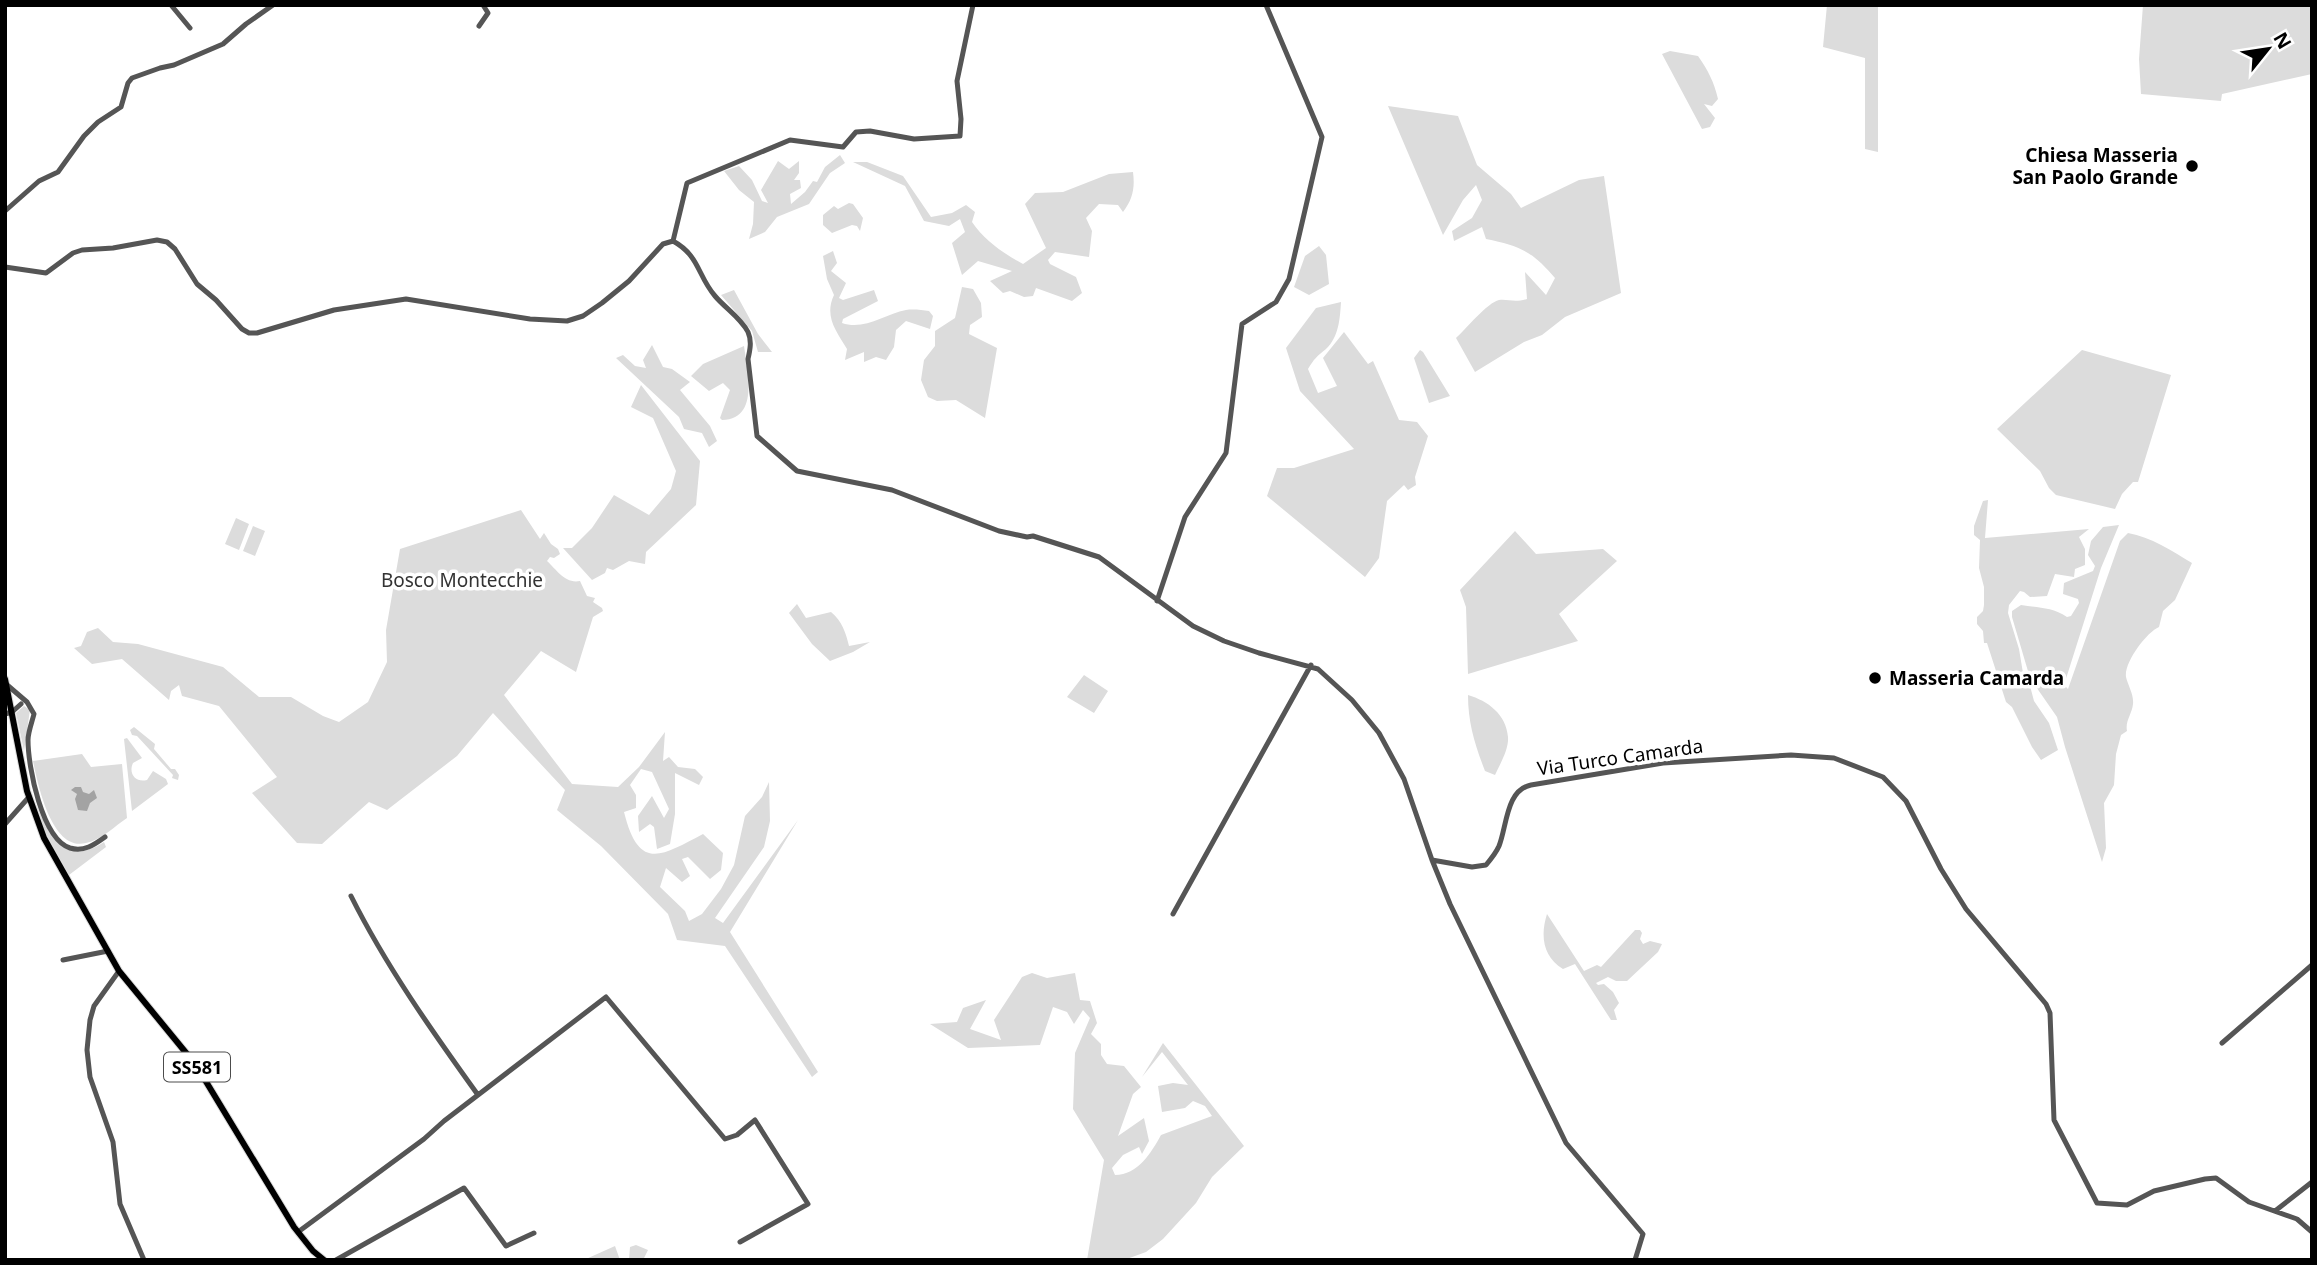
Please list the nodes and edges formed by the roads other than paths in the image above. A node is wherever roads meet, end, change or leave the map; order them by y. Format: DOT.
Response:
graph roads {
  1 [pos="171,5"];
  2 [pos="273,5"];
  3 [pos="483,5"];
  4 [pos="973,5"];
  5 [pos="1266,5"];
  6 [pos="479,26"];
  7 [pos="190,28"];
  8 [pos="5,211"];
  9 [pos="673,241"];
  10 [pos="5,267"];
  11 [pos="1157,601"];
  12 [pos="1311,665"];
  13 [pos="6,681"];
  14 [pos="19,696"];
  15 [pos="9,700"];
  16 [pos="25,703"];
  17 [pos="9,713"];
  18 [pos="29,797"];
  19 [pos="5,824"];
  20 [pos="105,837"];
  21 [pos="1432,860"];
  22 [pos="351,896"];
  23 [pos="1173,914"];
  24 [pos="108,951"];
  25 [pos="63,960"];
  26 [pos="2312,965"];
  27 [pos="119,971"];
  28 [pos="2221,1043"];
  29 [pos="478,1095"];
  30 [pos="2312,1182"];
  31 [pos="2275,1211"];
  32 [pos="298,1232"];
  33 [pos="2312,1232"];
  34 [pos="534,1233"];
  35 [pos="740,1242"];
  36 [pos="144,1260"];
  37 [pos="324,1260"];
  38 [pos="336,1260"];
  39 [pos="1635,1260"];
  1 -- 7 [label="street"];
  2 -- 8 [label="street"];
  3 -- 6 [label="street"];
  4 -- 9 [label="street"];
  5 -- 11 [label="street"];
  9 -- 10 [label="street"];
  9 -- 11 [label="street"];
  11 -- 12 [label="street"];
  12 -- 21 [label="street"];
  12 -- 23 [label="street"];
  13 -- 14 [label="street"];
  13 -- 15 [label="main road"];
  14 -- 15 [label="street"];
  14 -- 16 [label="street"];
  15 -- 16 [label="street"];
  15 -- 17 [label="main road"];
  16 -- 17 [label="street"];
  16 -- 20 [label="street"];
  17 -- 18 [label="main road"];
  18 -- 19 [label="street"];
  18 -- 24 [label="main road, SS581"];
  21 -- 31 [label="street, Via Turco Camarda"];
  21 -- 39 [label="street"];
  22 -- 29 [label="street"];
  24 -- 25 [label="street"];
  24 -- 27 [label="main road, SS581"];
  26 -- 28 [label="street"];
  27 -- 32 [label="main road, SS581"];
  27 -- 36 [label="street"];
  29 -- 32 [label="street"];
  29 -- 35 [label="street"];
  30 -- 31 [label="street"];
  31 -- 33 [label="street"];
  32 -- 37 [label="main road, SS581"];
  34 -- 38 [label="street"];
}
